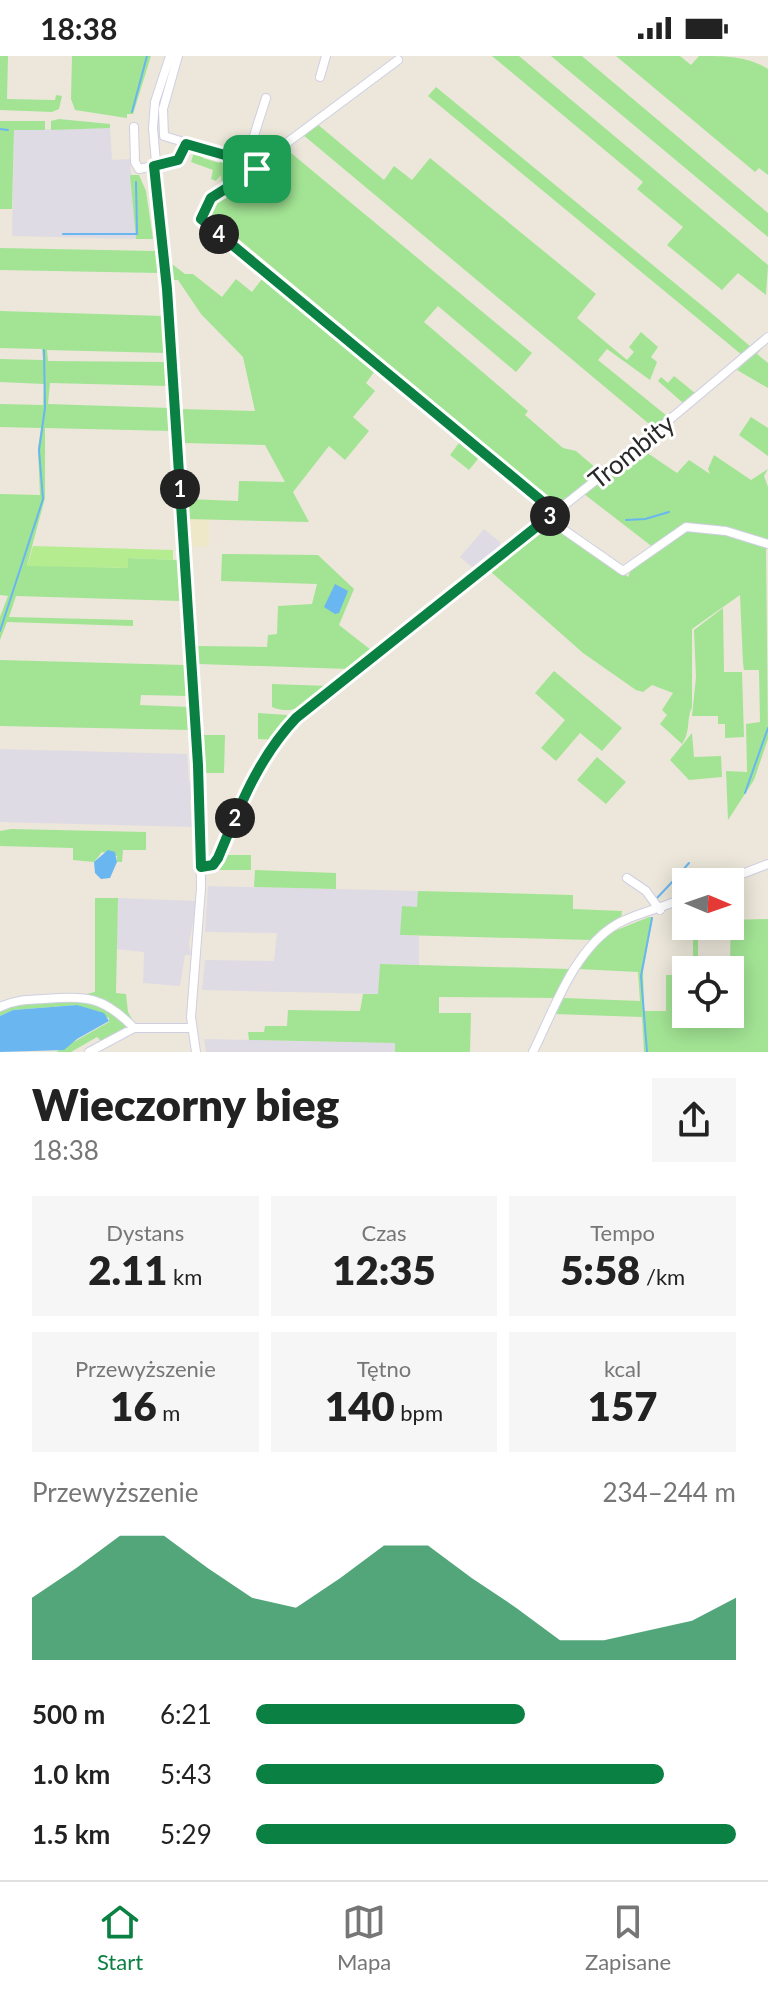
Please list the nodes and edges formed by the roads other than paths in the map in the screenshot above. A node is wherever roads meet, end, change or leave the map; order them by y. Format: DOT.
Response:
graph roads {
  1 [pos="168,56"];
  2 [pos="178,56"];
  3 [pos="326,56"];
  4 [pos="398,60"];
  5 [pos="320,77"];
  6 [pos="266,98"];
  7 [pos="134,127"];
  8 [pos="186,144"];
  9 [pos="246,161"];
  10 [pos="154,166"];
  11 [pos="257,169"];
  12 [pos="768,337"];
  13 [pos="551,515"];
  14 [pos="768,544"];
  15 [pos="768,864"];
  16 [pos="201,867"];
  17 [pos="744,873"];
  18 [pos="627,878"];
  19 [pos="672,904"];
  20 [pos="660,910"];
  21 [pos="0,1007"];
  22 [pos="134,1028"];
  23 [pos="192,1028"];
  24 [pos="89,1052"];
  25 [pos="196,1052"];
  26 [pos="533,1052"];
  1 -- 10 [label="street"];
  2 -- 8 [label="street"];
  3 -- 5 [label="street"];
  4 -- 11 [label="street"];
  6 -- 9 [label="street"];
  7 -- 10 [label="street"];
  8 -- 9 [label="street"];
  8 -- 10 [label="street"];
  9 -- 11 [label="street"];
  10 -- 16 [label="street"];
  11 -- 13 [label="street"];
  12 -- 13 [label="street, Trombity"];
  13 -- 14 [label="street"];
  13 -- 16 [label="street, Trombity"];
  15 -- 17 [label="street"];
  16 -- 23 [label="street"];
  18 -- 20 [label="street"];
  19 -- 20 [label="street"];
  20 -- 26 [label="street"];
  21 -- 22 [label="street"];
  22 -- 23 [label="street"];
  22 -- 24 [label="street"];
  23 -- 25 [label="street"];
}
